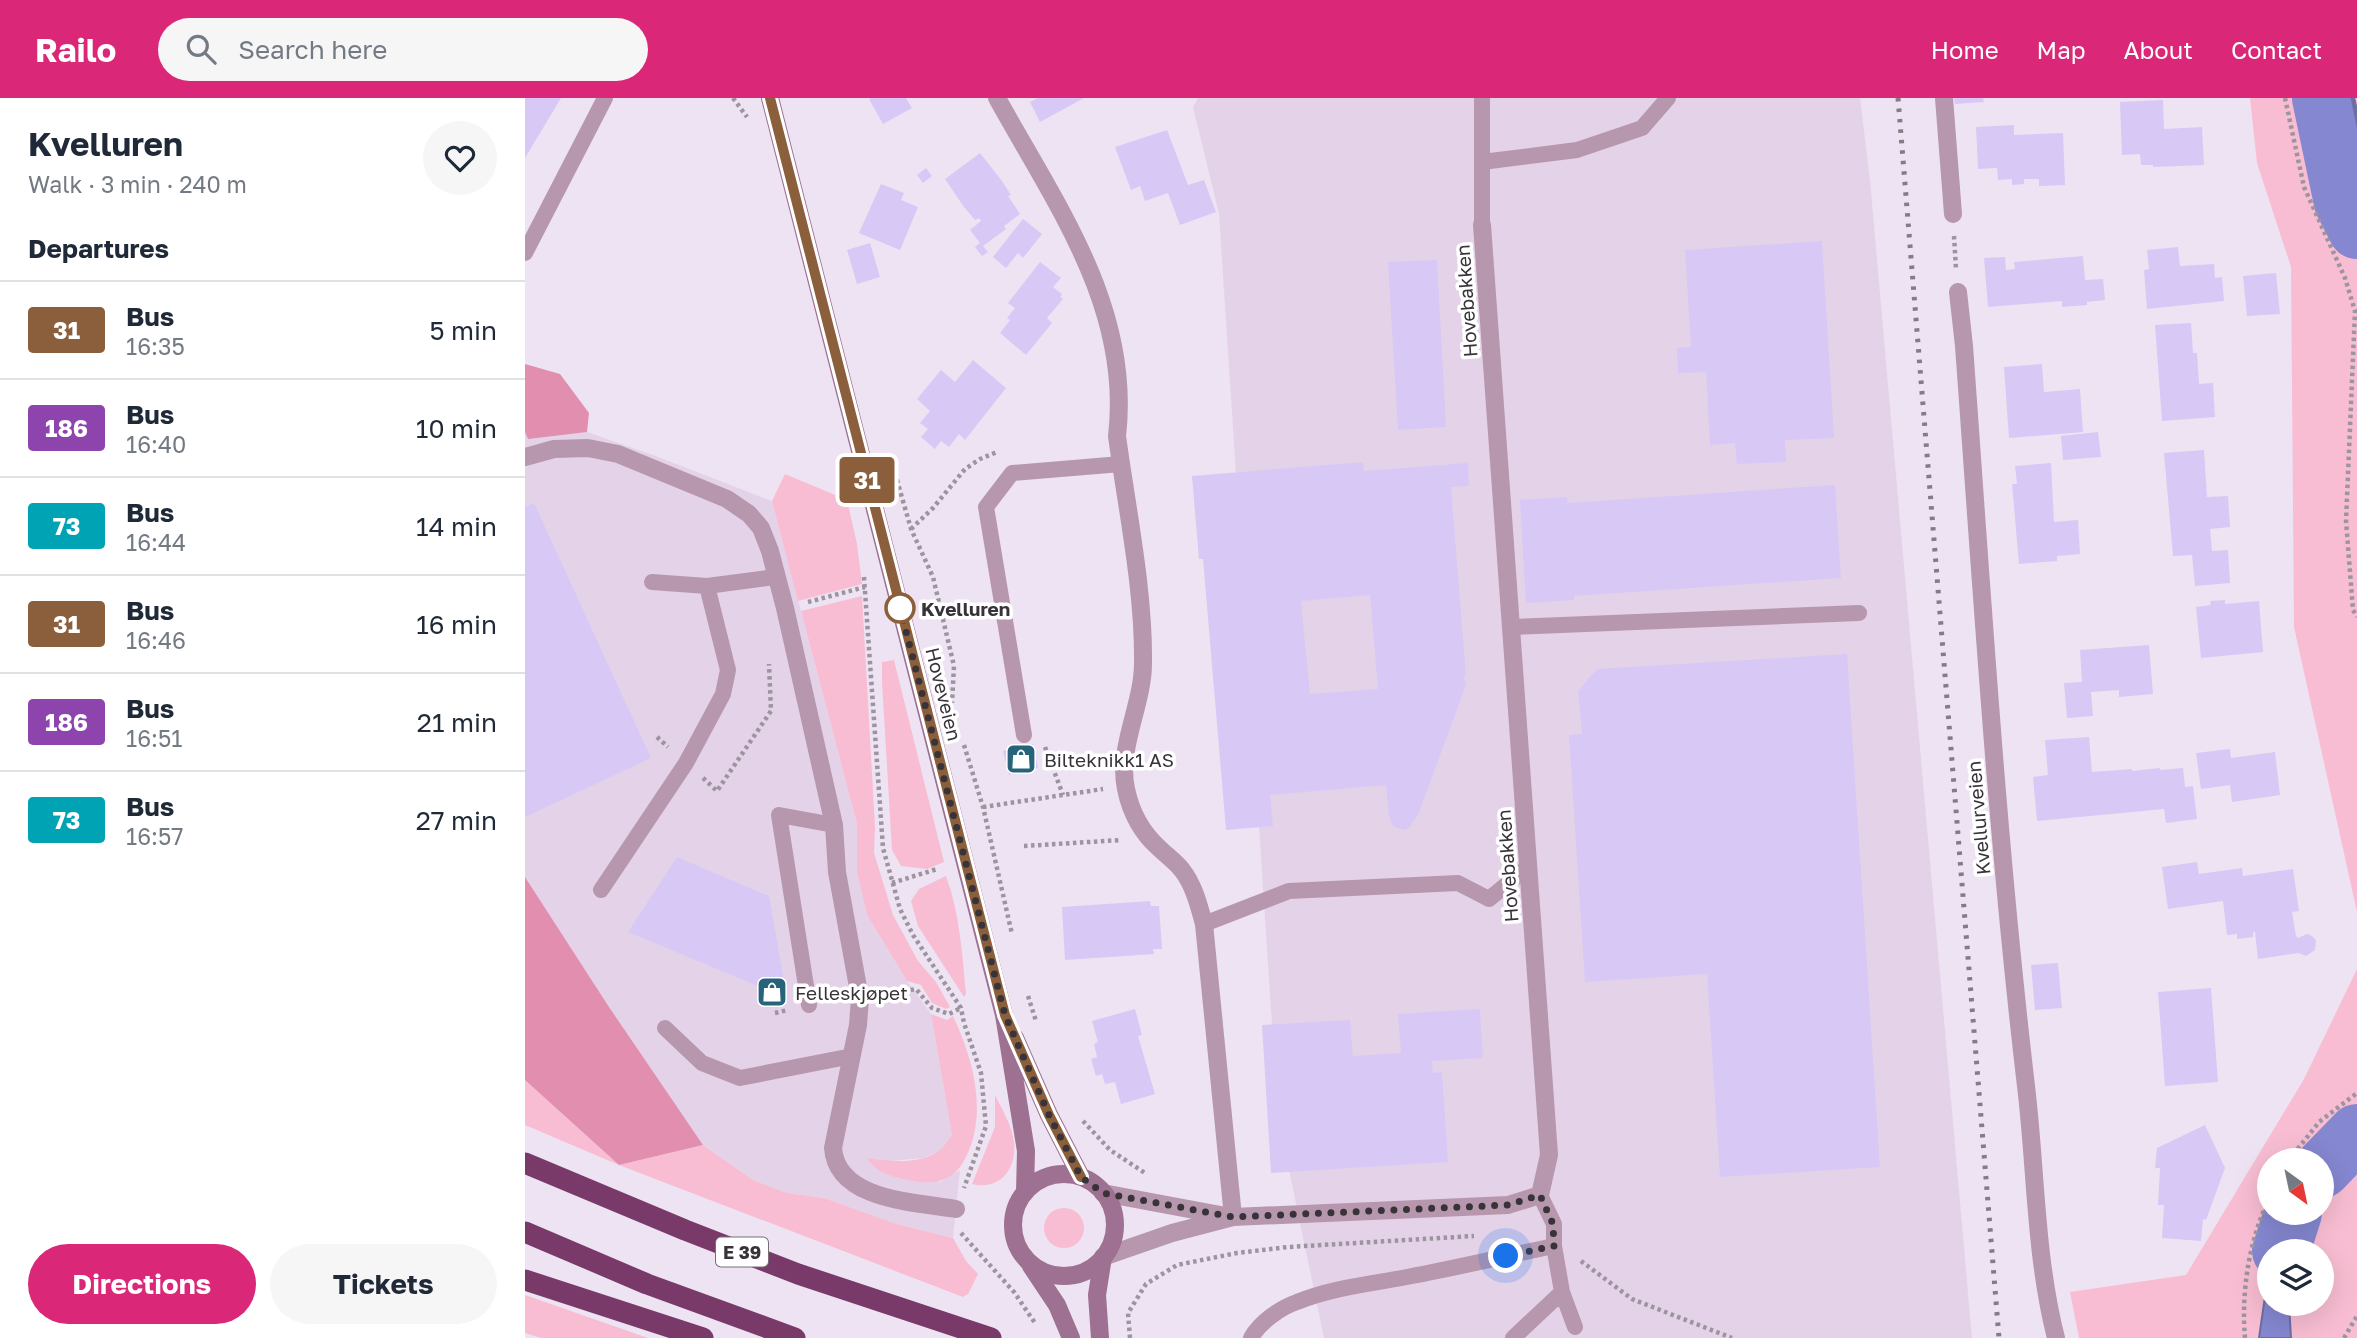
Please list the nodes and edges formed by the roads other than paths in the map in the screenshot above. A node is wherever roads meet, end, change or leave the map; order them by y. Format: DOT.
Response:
graph roads {
  1 [pos="605,98"];
  2 [pos="770,98"];
  3 [pos="997,98"];
  4 [pos="1482,98"];
  5 [pos="1668,98"];
  6 [pos="1944,98"];
  7 [pos="1482,162"];
  8 [pos="1953,214"];
  9 [pos="1482,225"];
  10 [pos="525,253"];
  11 [pos="1958,292"];
  12 [pos="525,457"];
  13 [pos="1121,464"];
  14 [pos="775,576"];
  15 [pos="652,582"];
  16 [pos="707,586"];
  17 [pos="1859,613"];
  18 [pos="1511,627"];
  19 [pos="1024,735"];
  20 [pos="834,825"];
  21 [pos="1528,867"];
  22 [pos="601,890"];
  23 [pos="1204,924"];
  24 [pos="809,1005"];
  25 [pos="1005,1015"];
  26 [pos="664,1028"];
  27 [pos="852,1056"];
  28 [pos="525,1163"];
  29 [pos="1081,1177"];
  30 [pos="1025,1192"];
  31 [pos="1103,1193"];
  32 [pos="1540,1195"];
  33 [pos="956,1209"];
  34 [pos="1233,1217"];
  35 [pos="525,1232"];
  36 [pos="1554,1246"];
  37 [pos="1103,1257"];
  38 [pos="1027,1260"];
  39 [pos="525,1280"];
  40 [pos="1562,1292"];
  41 [pos="1575,1327"];
  42 [pos="703,1338"];
  43 [pos="795,1338"];
  44 [pos="991,1338"];
  45 [pos="1070,1338"];
  46 [pos="1100,1338"];
  47 [pos="1251,1338"];
  48 [pos="1513,1338"];
  49 [pos="2056,1338"];
  1 -- 10 [label="lane"];
  2 -- 25 [label="main road, Hoveveien"];
  3 -- 13 [label="street"];
  4 -- 7 [label="lane"];
  5 -- 7 [label="lane"];
  6 -- 8 [label="street"];
  7 -- 9 [label="lane"];
  9 -- 18 [label="street, Hovebakken"];
  11 -- 49 [label="street, Kvellurveien"];
  12 -- 14 [label="street"];
  13 -- 19 [label="lane"];
  13 -- 23 [label="street"];
  14 -- 16 [label="lane"];
  14 -- 20 [label="street"];
  15 -- 16 [label="lane"];
  16 -- 22 [label="lane"];
  17 -- 18 [label="lane"];
  18 -- 21 [label="street, Hovebakken"];
  20 -- 24 [label="lane"];
  20 -- 27 [label="street"];
  21 -- 23 [label="lane"];
  21 -- 32 [label="street, Hovebakken"];
  23 -- 34 [label="street"];
  25 -- 29 [label="main road, Hoveveien"];
  25 -- 30 [label="main road, Hoveveien"];
  26 -- 27 [label="lane"];
  27 -- 33 [label="street"];
  28 -- 44 [label="highway, E 39"];
  29 -- 30 [label="main road"];
  29 -- 31 [label="main road"];
  30 -- 38 [label="main road"];
  31 -- 34 [label="street"];
  31 -- 37 [label="main road"];
  32 -- 34 [label="street"];
  32 -- 36 [label="lane"];
  34 -- 37 [label="street"];
  35 -- 43 [label="highway"];
  36 -- 40 [label="lane"];
  36 -- 47 [label="lane"];
  37 -- 38 [label="main road"];
  37 -- 46 [label="main road"];
  38 -- 45 [label="main road"];
  39 -- 42 [label="highway"];
  40 -- 41 [label="lane"];
  40 -- 48 [label="lane"];
}
